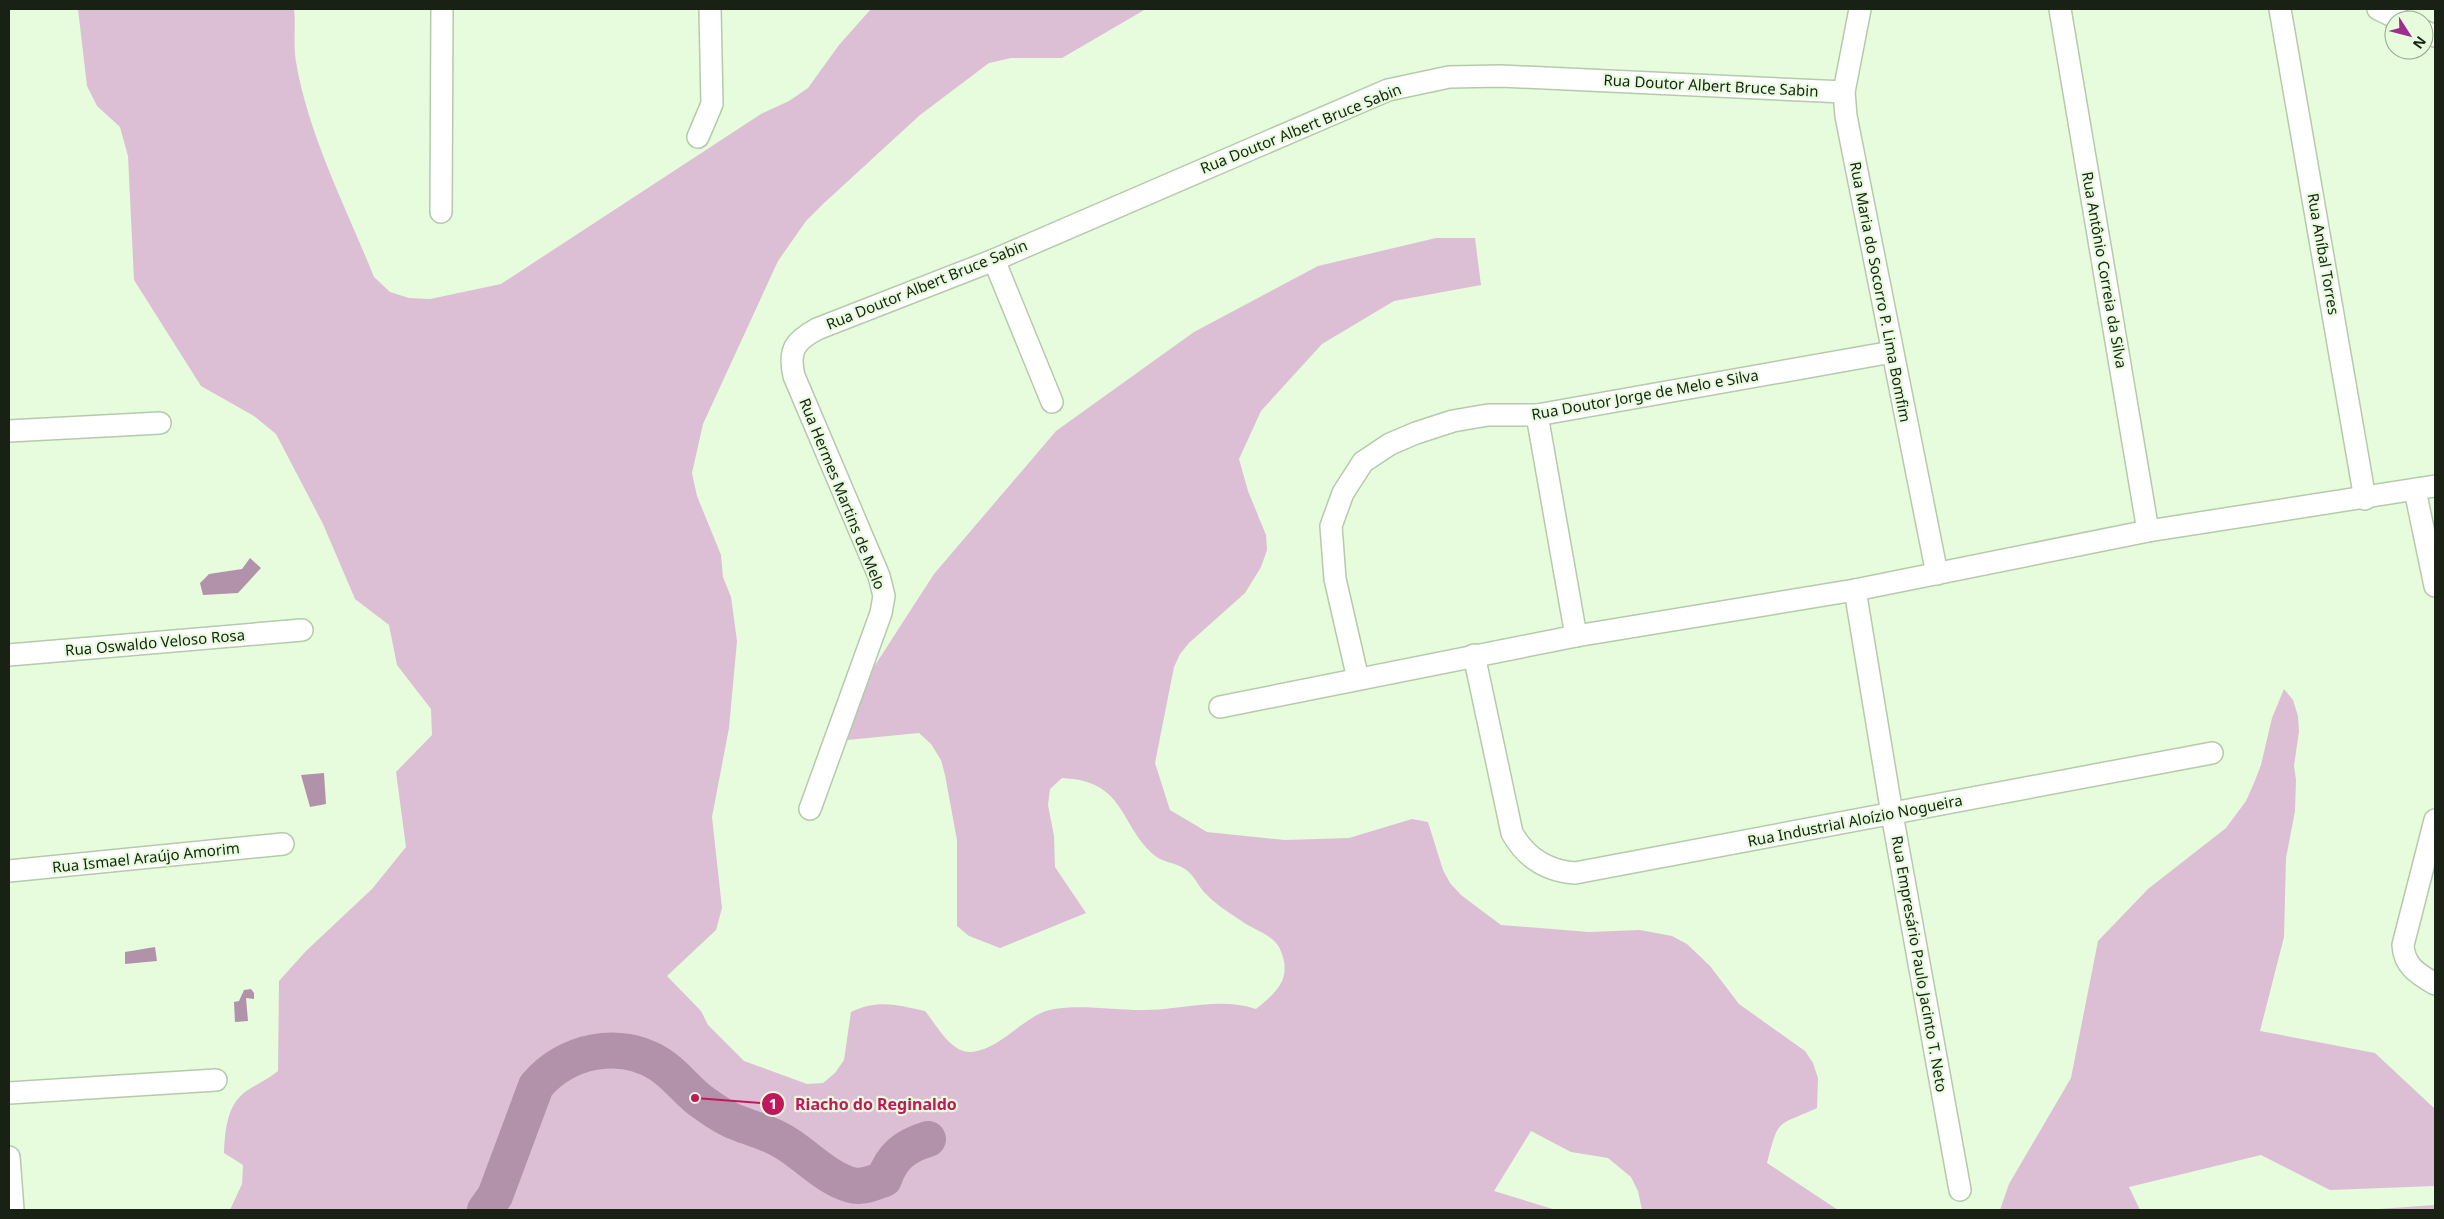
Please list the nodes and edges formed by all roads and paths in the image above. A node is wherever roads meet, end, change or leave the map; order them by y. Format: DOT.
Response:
graph roads {
  1 [pos="442,9"];
  2 [pos="710,9"];
  3 [pos="1860,9"];
  4 [pos="2060,9"];
  5 [pos="2280,9"];
  6 [pos="1844,92"];
  7 [pos="698,138"];
  8 [pos="441,212"];
  9 [pos="994,260"];
  10 [pos="817,329"];
  11 [pos="1892,352"];
  12 [pos="1052,402"];
  13 [pos="1537,415"];
  14 [pos="160,422"];
  15 [pos="9,431"];
  16 [pos="2425,488"];
  17 [pos="2365,499"];
  18 [pos="2148,531"];
  19 [pos="1937,574"];
  20 [pos="2435,586"];
  21 [pos="1855,590"];
  22 [pos="302,630"];
  23 [pos="1576,636"];
  24 [pos="9,655"];
  25 [pos="1474,655"];
  26 [pos="1358,679"];
  27 [pos="1220,708"];
  28 [pos="2212,753"];
  29 [pos="810,809"];
  30 [pos="1892,814"];
  31 [pos="2435,820"];
  32 [pos="283,844"];
  33 [pos="9,871"];
  34 [pos="2435,984"];
  35 [pos="216,1080"];
  36 [pos="9,1093"];
  37 [pos="9,1157"];
  38 [pos="1960,1190"];
  39 [pos="13,1210"];
  1 -- 8 [label="street"];
  2 -- 7 [label="street"];
  3 -- 6 [label="street, Rua Maria do Socorro P. Lima Bomfim"];
  4 -- 18 [label="street, Rua Antônio Correia da Silva"];
  5 -- 17 [label="street, Rua Aníbal Torres"];
  6 -- 9 [label="street, Rua Doutor Albert Bruce Sabin"];
  6 -- 11 [label="street, Rua Maria do Socorro P. Lima Bomfim"];
  9 -- 10 [label="street, Rua Doutor Albert Bruce Sabin"];
  9 -- 12 [label="street"];
  10 -- 29 [label="street, Rua Hermes Martins de Melo"];
  11 -- 13 [label="street, Rua Doutor Jorge de Melo e Silva"];
  11 -- 19 [label="street, Rua Maria do Socorro P. Lima Bomfim"];
  13 -- 23 [label="street"];
  13 -- 26 [label="street, Rua Doutor Jorge de Melo e Silva"];
  14 -- 15 [label="street"];
  16 -- 17 [label="street"];
  16 -- 20 [label="street"];
  17 -- 18 [label="street"];
  18 -- 19 [label="street"];
  19 -- 21 [label="street"];
  21 -- 23 [label="street"];
  21 -- 30 [label="street, Rua Empresário Paulo Jacinto T. Neto"];
  22 -- 24 [label="street, Rua Oswaldo Veloso Rosa"];
  23 -- 25 [label="street"];
  25 -- 26 [label="street"];
  25 -- 30 [label="street, Rua Industrial Aloízio Nogueira"];
  26 -- 27 [label="street"];
  28 -- 30 [label="street, Rua Industrial Aloízio Nogueira"];
  30 -- 38 [label="street, Rua Empresário Paulo Jacinto T. Neto"];
  31 -- 34 [label="street"];
  32 -- 33 [label="street, Rua Ismael Araújo Amorim"];
  35 -- 36 [label="street"];
  37 -- 39 [label="street"];
}
